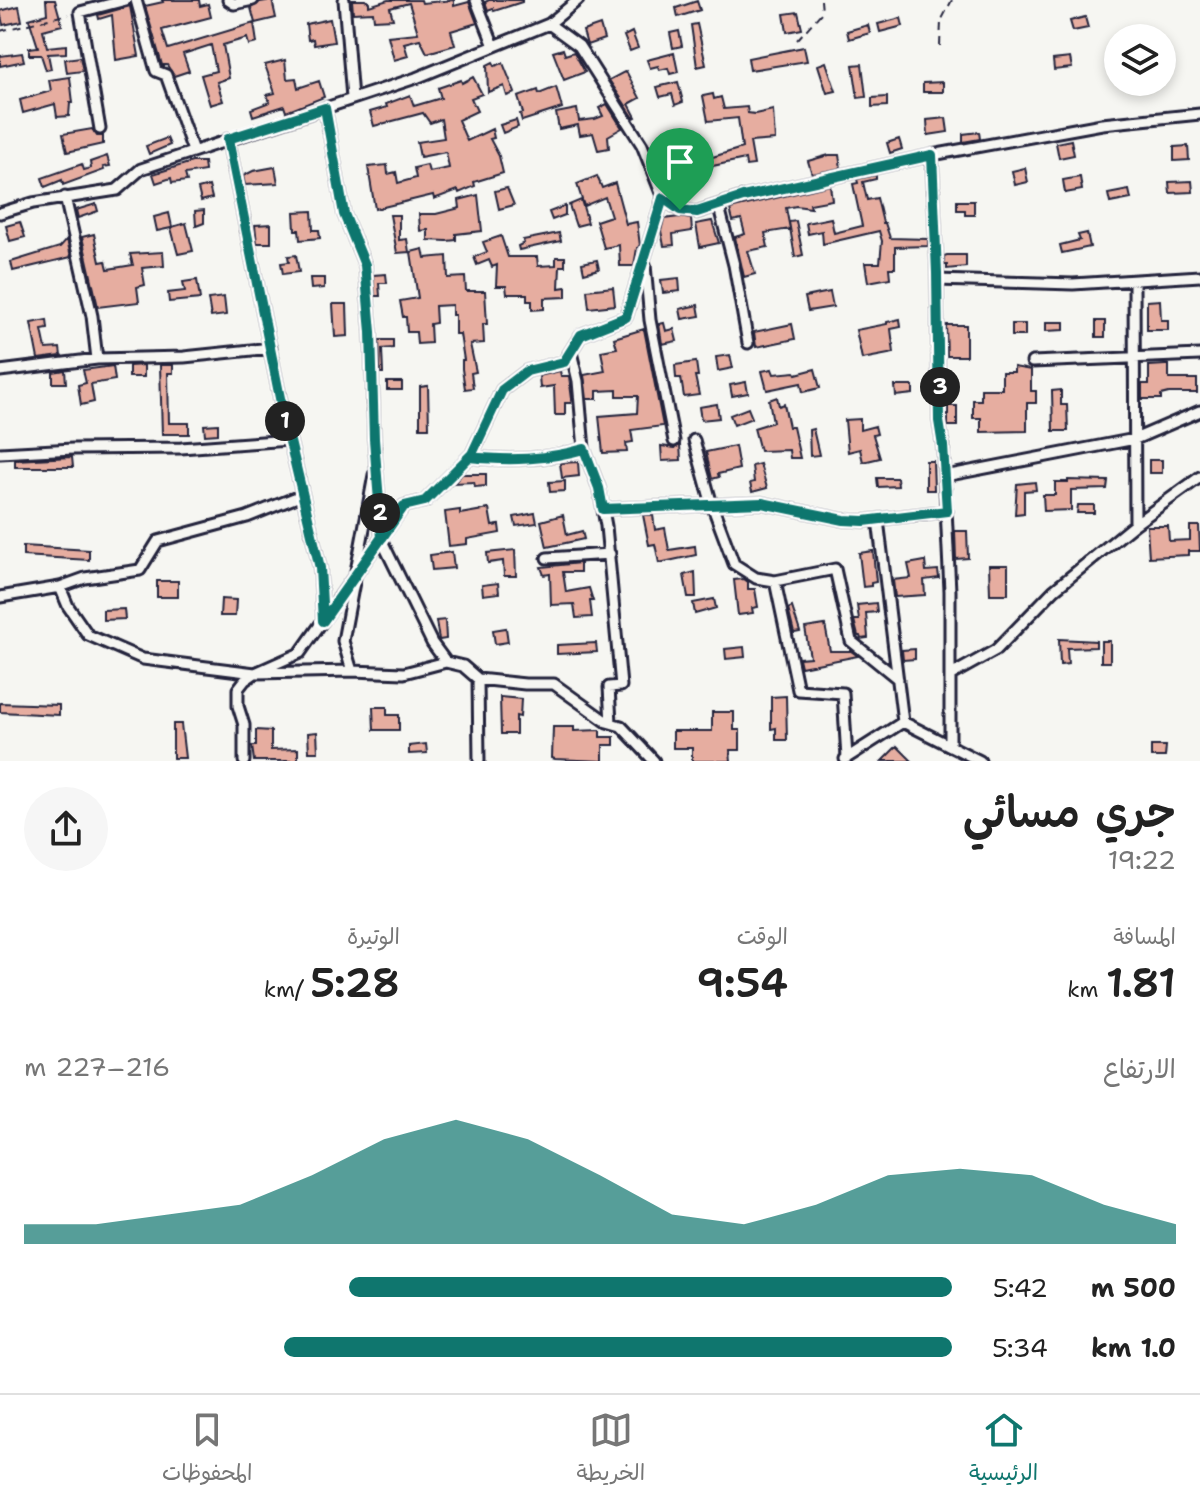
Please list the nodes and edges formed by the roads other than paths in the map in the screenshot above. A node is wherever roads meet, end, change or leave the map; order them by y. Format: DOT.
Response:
graph roads {
  1 [pos="126,0"];
  2 [pos="136,0"];
  3 [pos="228,0"];
  4 [pos="253,0"];
  5 [pos="344,0"];
  6 [pos="476,0"];
  7 [pos="578,0"];
  8 [pos="549,24"];
  9 [pos="494,46"];
  10 [pos="352,98"];
  11 [pos="325,108"];
  12 [pos="1200,114"];
  13 [pos="100,129"];
  14 [pos="228,139"];
  15 [pos="193,151"];
  16 [pos="932,155"];
  17 [pos="65,197"];
  18 [pos="663,198"];
  19 [pos="719,207"];
  20 [pos="0,213"];
  21 [pos="645,262"];
  22 [pos="1200,276"];
  23 [pos="937,280"];
  24 [pos="1134,282"];
  25 [pos="748,343"];
  26 [pos="271,348"];
  27 [pos="571,352"];
  28 [pos="1200,355"];
  29 [pos="1134,358"];
  30 [pos="97,359"];
  31 [pos="1032,362"];
  32 [pos="0,371"];
  33 [pos="1200,411"];
  34 [pos="1135,439"];
  35 [pos="289,440"];
  36 [pos="694,440"];
  37 [pos="674,441"];
  38 [pos="584,449"];
  39 [pos="0,453"];
  40 [pos="469,457"];
  41 [pos="376,464"];
  42 [pos="945,476"];
  43 [pos="1200,477"];
  44 [pos="302,495"];
  45 [pos="712,505"];
  46 [pos="603,509"];
  47 [pos="947,511"];
  48 [pos="878,520"];
  49 [pos="1135,524"];
  50 [pos="382,538"];
  51 [pos="610,554"];
  52 [pos="547,558"];
  53 [pos="353,579"];
  54 [pos="775,581"];
  55 [pos="60,587"];
  56 [pos="0,597"];
  57 [pos="323,621"];
  58 [pos="446,662"];
  59 [pos="352,671"];
  60 [pos="255,673"];
  61 [pos="951,675"];
  62 [pos="478,679"];
  63 [pos="898,679"];
  64 [pos="903,722"];
  65 [pos="611,723"];
  66 [pos="950,744"];
  67 [pos="844,759"];
  68 [pos="244,761"];
  69 [pos="479,761"];
  70 [pos="654,761"];
  71 [pos="980,761"];
  1 -- 13 [label="street"];
  2 -- 15 [label="street"];
  3 -- 4 [label="street"];
  5 -- 10 [label="street"];
  6 -- 9 [label="street"];
  7 -- 8 [label="street"];
  8 -- 9 [label="street"];
  8 -- 18 [label="street"];
  9 -- 10 [label="street"];
  10 -- 11 [label="street"];
  11 -- 14 [label="street"];
  11 -- 41 [label="street"];
  12 -- 16 [label="street"];
  14 -- 15 [label="street"];
  14 -- 26 [label="street"];
  15 -- 17 [label="street"];
  16 -- 19 [label="street"];
  16 -- 23 [label="street"];
  17 -- 20 [label="street"];
  17 -- 30 [label="street"];
  18 -- 19 [label="street"];
  18 -- 21 [label="street"];
  19 -- 25 [label="street"];
  21 -- 27 [label="street"];
  21 -- 37 [label="street"];
  22 -- 24 [label="street"];
  23 -- 24 [label="street"];
  23 -- 42 [label="street"];
  24 -- 29 [label="street"];
  26 -- 30 [label="street"];
  26 -- 35 [label="street"];
  27 -- 38 [label="street"];
  27 -- 40 [label="street"];
  28 -- 29 [label="street"];
  29 -- 31 [label="street"];
  29 -- 34 [label="street"];
  30 -- 32 [label="street"];
  33 -- 34 [label="street"];
  34 -- 42 [label="street"];
  34 -- 49 [label="street"];
  35 -- 39 [label="street"];
  35 -- 44 [label="street"];
  36 -- 45 [label="street"];
  38 -- 40 [label="street"];
  38 -- 46 [label="street"];
  40 -- 50 [label="street"];
  41 -- 50 [label="street"];
  41 -- 53 [label="street"];
  42 -- 47 [label="street"];
  43 -- 49 [label="street"];
  44 -- 55 [label="street"];
  44 -- 57 [label="street"];
  45 -- 46 [label="street"];
  45 -- 48 [label="street"];
  45 -- 54 [label="street"];
  46 -- 51 [label="street"];
  47 -- 48 [label="street"];
  47 -- 61 [label="street"];
  48 -- 63 [label="street"];
  49 -- 61 [label="street"];
  50 -- 53 [label="street"];
  50 -- 58 [label="street"];
  51 -- 52 [label="street"];
  51 -- 65 [label="street"];
  53 -- 57 [label="street"];
  53 -- 59 [label="street"];
  54 -- 63 [label="street"];
  54 -- 67 [label="street"];
  55 -- 56 [label="street"];
  55 -- 60 [label="street"];
  57 -- 60 [label="street"];
  58 -- 59 [label="street"];
  58 -- 62 [label="street"];
  59 -- 60 [label="street"];
  60 -- 68 [label="street"];
  61 -- 66 [label="street"];
  62 -- 65 [label="street"];
  62 -- 69 [label="street"];
  63 -- 64 [label="street"];
  64 -- 66 [label="street"];
  64 -- 67 [label="street"];
  65 -- 70 [label="street"];
  66 -- 71 [label="street"];
}
